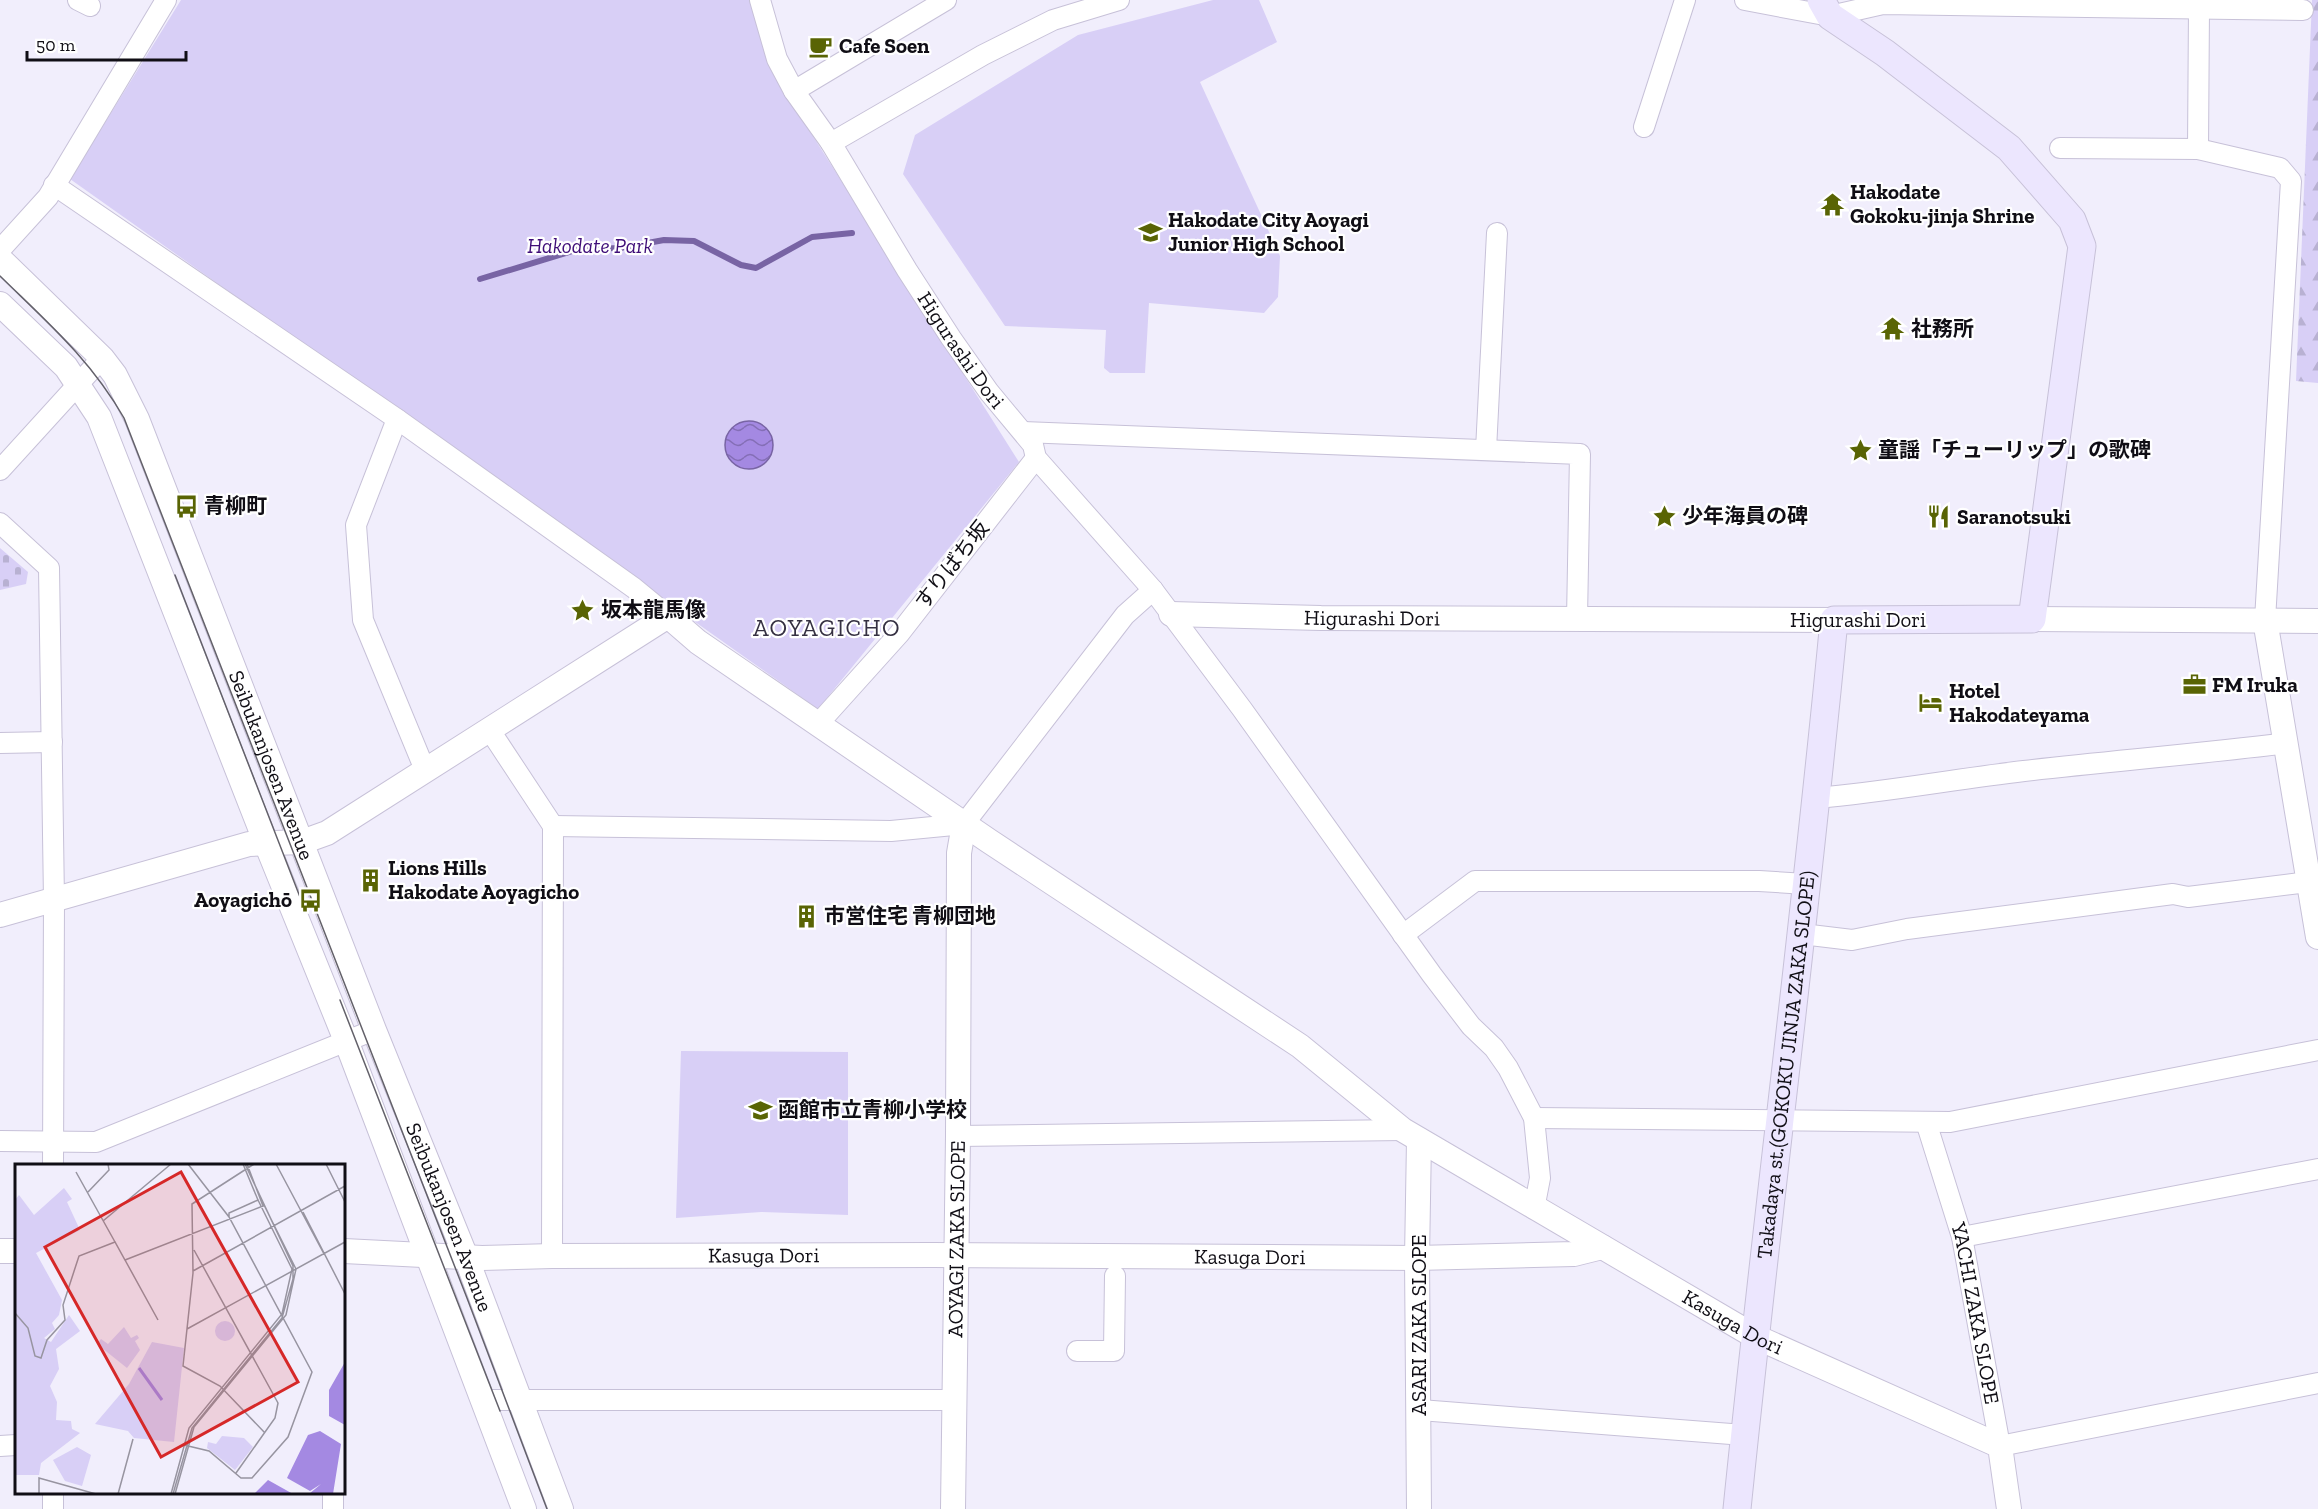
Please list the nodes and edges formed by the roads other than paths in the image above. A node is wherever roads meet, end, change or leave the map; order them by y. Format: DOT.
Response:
graph roads {
  1 [pos="166,0"];
  2 [pos="760,0"];
  3 [pos="946,0"];
  4 [pos="1119,0"];
  5 [pos="1685,0"];
  6 [pos="1746,0"];
  7 [pos="2199,7"];
  8 [pos="1826,8"];
  9 [pos="2303,10"];
  10 [pos="794,91"];
  11 [pos="1644,127"];
  12 [pos="831,143"];
  13 [pos="2060,148"];
  14 [pos="2198,149"];
  15 [pos="54,184"];
  16 [pos="1497,233"];
  17 [pos="0,250"];
  18 [pos="0,259"];
  19 [pos="0,304"];
  20 [pos="102,358"];
  21 [pos="79,384"];
  22 [pos="397,419"];
  23 [pos="1023,432"];
  24 [pos="1486,450"];
  25 [pos="1036,458"];
  26 [pos="0,470"];
  27 [pos="0,523"];
  28 [pos="1153,590"];
  29 [pos="1171,614"];
  30 [pos="668,616"];
  31 [pos="2032,619"];
  32 [pos="1577,620"];
  33 [pos="1834,620"];
  34 [pos="2265,620"];
  35 [pos="2318,621"];
  36 [pos="818,724"];
  37 [pos="489,729"];
  38 [pos="52,742"];
  39 [pos="0,743"];
  40 [pos="2287,743"];
  41 [pos="425,770"];
  42 [pos="1816,798"];
  43 [pos="964,824"];
  44 [pos="553,826"];
  45 [pos="302,842"];
  46 [pos="266,843"];
  47 [pos="2308,882"];
  48 [pos="1806,884"];
  49 [pos="54,900"];
  50 [pos="0,915"];
  51 [pos="1802,934"];
  52 [pos="1403,935"];
  53 [pos="2318,937"];
  54 [pos="374,1030"];
  55 [pos="347,1043"];
  56 [pos="2318,1050"];
  57 [pos="1534,1118"];
  58 [pos="1779,1119"];
  59 [pos="1926,1122"];
  60 [pos="1411,1135"];
  61 [pos="958,1136"];
  62 [pos="0,1141"];
  63 [pos="53,1142"];
  64 [pos="52,1164"];
  65 [pos="2318,1170"];
  66 [pos="1534,1209"];
  67 [pos="1962,1237"];
  68 [pos="1602,1247"];
  69 [pos="345,1251"];
  70 [pos="957,1255"];
  71 [pos="448,1256"];
  72 [pos="552,1256"];
  73 [pos="1417,1258"];
  74 [pos="1115,1276"];
  75 [pos="1756,1337"];
  76 [pos="1077,1351"];
  77 [pos="2318,1383"];
  78 [pos="518,1399"];
  79 [pos="481,1400"];
  80 [pos="955,1400"];
  81 [pos="1420,1410"];
  82 [pos="1744,1435"];
  83 [pos="15,1445"];
  84 [pos="0,1446"];
  85 [pos="2000,1446"];
  86 [pos="524,1509"];
  87 [pos="561,1509"];
  88 [pos="953,1509"];
  89 [pos="1419,1509"];
  90 [pos="1737,1509"];
  91 [pos="2009,1509"];
  1 -- 15 [label="street"];
  2 -- 10 [label="street, Higurashi Dori"];
  3 -- 10 [label="street"];
  4 -- 12 [label="street"];
  5 -- 11 [label="street"];
  6 -- 8 [label="street"];
  7 -- 8 [label="street"];
  7 -- 9 [label="street"];
  7 -- 14 [label="street"];
  8 -- 31 [label="main road"];
  10 -- 12 [label="street, Higurashi Dori"];
  12 -- 23 [label="street, Higurashi Dori"];
  13 -- 14 [label="street"];
  14 -- 34 [label="street"];
  15 -- 17 [label="street"];
  15 -- 22 [label="street"];
  16 -- 24 [label="street"];
  18 -- 20 [label="street, Seibukanjosen Avenue"];
  19 -- 21 [label="street, Seibukanjosen Avenue"];
  20 -- 21 [label="street"];
  20 -- 45 [label="street, Seibukanjosen Avenue"];
  21 -- 26 [label="street"];
  21 -- 46 [label="street, Seibukanjosen Avenue"];
  22 -- 30 [label="street"];
  22 -- 41 [label="street"];
  23 -- 24 [label="street"];
  23 -- 25 [label="street, Higurashi Dori"];
  24 -- 32 [label="street"];
  25 -- 28 [label="street, Higurashi Dori"];
  25 -- 36 [label="street, すりばち坂"];
  27 -- 38 [label="street"];
  28 -- 29 [label="street, Higurashi Dori"];
  28 -- 43 [label="street"];
  29 -- 32 [label="street, Higurashi Dori"];
  29 -- 52 [label="street"];
  30 -- 36 [label="street"];
  30 -- 37 [label="street"];
  31 -- 33 [label="main road, Higurashi Dori"];
  31 -- 34 [label="street, Higurashi Dori"];
  32 -- 33 [label="street, Higurashi Dori"];
  33 -- 42 [label="main road, Takadaya st.(GOKOKU JINJA ZAKA SLOPE)"];
  34 -- 35 [label="street, Higurashi Dori"];
  34 -- 40 [label="street"];
  36 -- 43 [label="street"];
  37 -- 41 [label="street"];
  37 -- 44 [label="street"];
  38 -- 39 [label="street"];
  38 -- 49 [label="street"];
  40 -- 42 [label="street"];
  40 -- 47 [label="street"];
  41 -- 45 [label="street"];
  42 -- 48 [label="main road, Takadaya st.(GOKOKU JINJA ZAKA SLOPE)"];
  43 -- 44 [label="street"];
  43 -- 60 [label="street"];
  43 -- 61 [label="street, AOYAGI ZAKA SLOPE"];
  44 -- 72 [label="street"];
  45 -- 46 [label="street"];
  45 -- 54 [label="street, Seibukanjosen Avenue"];
  46 -- 49 [label="street"];
  46 -- 55 [label="street, Seibukanjosen Avenue"];
  47 -- 51 [label="street"];
  47 -- 53 [label="street"];
  48 -- 51 [label="main road, Takadaya st.(GOKOKU JINJA ZAKA SLOPE)"];
  48 -- 52 [label="street"];
  49 -- 50 [label="street"];
  49 -- 63 [label="street"];
  51 -- 58 [label="main road, Takadaya st.(GOKOKU JINJA ZAKA SLOPE)"];
  52 -- 57 [label="street"];
  54 -- 55 [label="street"];
  54 -- 71 [label="street, Seibukanjosen Avenue"];
  55 -- 63 [label="street"];
  55 -- 71 [label="street, Seibukanjosen Avenue"];
  56 -- 59 [label="street"];
  57 -- 58 [label="street"];
  57 -- 66 [label="street"];
  58 -- 59 [label="street"];
  58 -- 75 [label="main road, Takadaya st.(GOKOKU JINJA ZAKA SLOPE)"];
  59 -- 67 [label="street, YACHI ZAKA SLOPE"];
  60 -- 61 [label="street"];
  60 -- 66 [label="street"];
  60 -- 73 [label="street, ASARI ZAKA SLOPE"];
  61 -- 70 [label="street, AOYAGI ZAKA SLOPE"];
  62 -- 63 [label="street"];
  63 -- 64 [label="street"];
  65 -- 67 [label="street"];
  66 -- 68 [label="street"];
  67 -- 85 [label="street, YACHI ZAKA SLOPE"];
  68 -- 73 [label="street, Kasuga Dori"];
  68 -- 75 [label="street, Kasuga Dori"];
  69 -- 71 [label="street, Kasuga Dori"];
  70 -- 72 [label="street, Kasuga Dori"];
  70 -- 73 [label="street, Kasuga Dori"];
  70 -- 80 [label="street, AOYAGI ZAKA SLOPE"];
  71 -- 72 [label="street, Kasuga Dori"];
  71 -- 78 [label="street, Seibukanjosen Avenue"];
  71 -- 79 [label="street, Seibukanjosen Avenue"];
  73 -- 81 [label="street, ASARI ZAKA SLOPE"];
  74 -- 76 [label="street"];
  75 -- 82 [label="main road, Takadaya st.(GOKOKU JINJA ZAKA SLOPE)"];
  75 -- 85 [label="street, Kasuga Dori"];
  77 -- 85 [label="street"];
  78 -- 79 [label="street"];
  78 -- 80 [label="street"];
  78 -- 87 [label="street, Seibukanjosen Avenue"];
  79 -- 86 [label="street, Seibukanjosen Avenue"];
  80 -- 88 [label="street, AOYAGI ZAKA SLOPE"];
  81 -- 82 [label="street"];
  81 -- 89 [label="street, ASARI ZAKA SLOPE"];
  82 -- 90 [label="main road, Takadaya st.(GOKOKU JINJA ZAKA SLOPE)"];
  83 -- 84 [label="street"];
  85 -- 91 [label="street, YACHI ZAKA SLOPE"];
}
